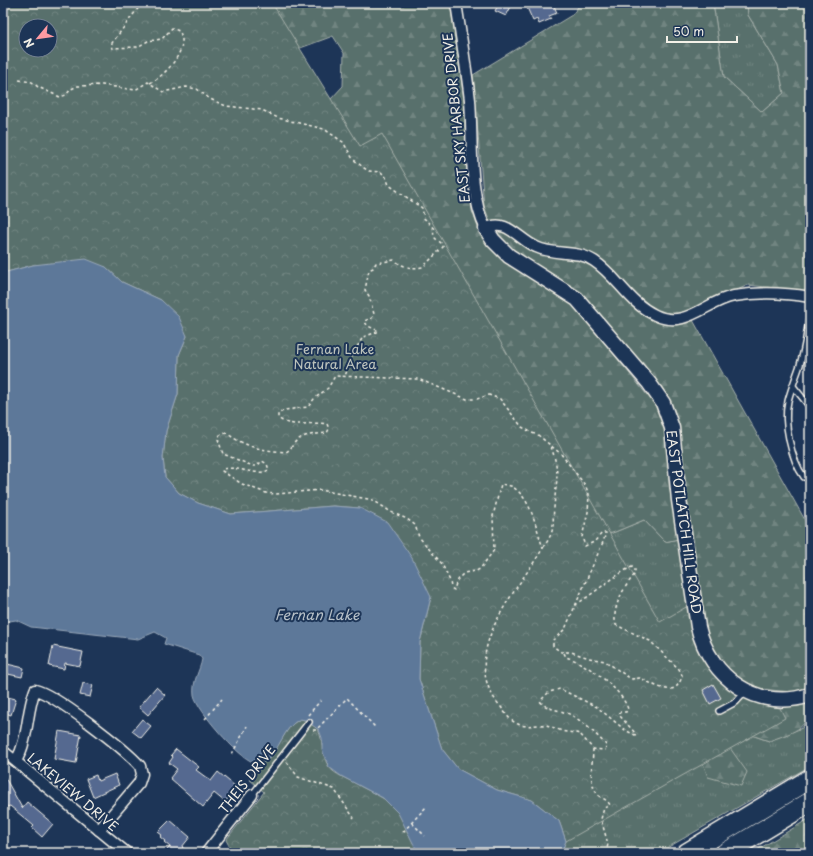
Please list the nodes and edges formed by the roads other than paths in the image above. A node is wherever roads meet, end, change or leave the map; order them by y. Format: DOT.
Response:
graph roads {
  1 [pos="456,3"];
  2 [pos="486,229"];
  3 [pos="810,296"];
  4 [pos="810,311"];
  5 [pos="808,338"];
  6 [pos="793,386"];
  7 [pos="810,407"];
  8 [pos="810,478"];
  9 [pos="746,691"];
  10 [pos="810,694"];
  11 [pos="719,711"];
  12 [pos="308,720"];
  13 [pos="3,751"];
  14 [pos="16,761"];
  15 [pos="810,779"];
  16 [pos="252,795"];
  17 [pos="810,802"];
  18 [pos="99,830"];
  19 [pos="127,853"];
  20 [pos="206,853"];
  21 [pos="686,853"];
  22 [pos="725,853"];
  1 -- 2 [label="street, EAST SKY HARBOR DRIVE"];
  2 -- 3 [label="street"];
  2 -- 9 [label="street, EAST POTLATCH HILL ROAD"];
  4 -- 5 [label="lane"];
  5 -- 6 [label="lane"];
  6 -- 7 [label="lane"];
  6 -- 8 [label="lane"];
  9 -- 10 [label="street, EAST POTLATCH HILL ROAD"];
  9 -- 11 [label="lane"];
  12 -- 16 [label="lane, THEIS DRIVE"];
  13 -- 14 [label="street, LAKEVIEW DRIVE"];
  14 -- 18 [label="street, LAKEVIEW DRIVE"];
  14 -- 18 [label="street"];
  15 -- 21 [label="highway"];
  16 -- 20 [label="street, THEIS DRIVE"];
  17 -- 22 [label="highway"];
  18 -- 19 [label="street, LAKEVIEW DRIVE"];
}
